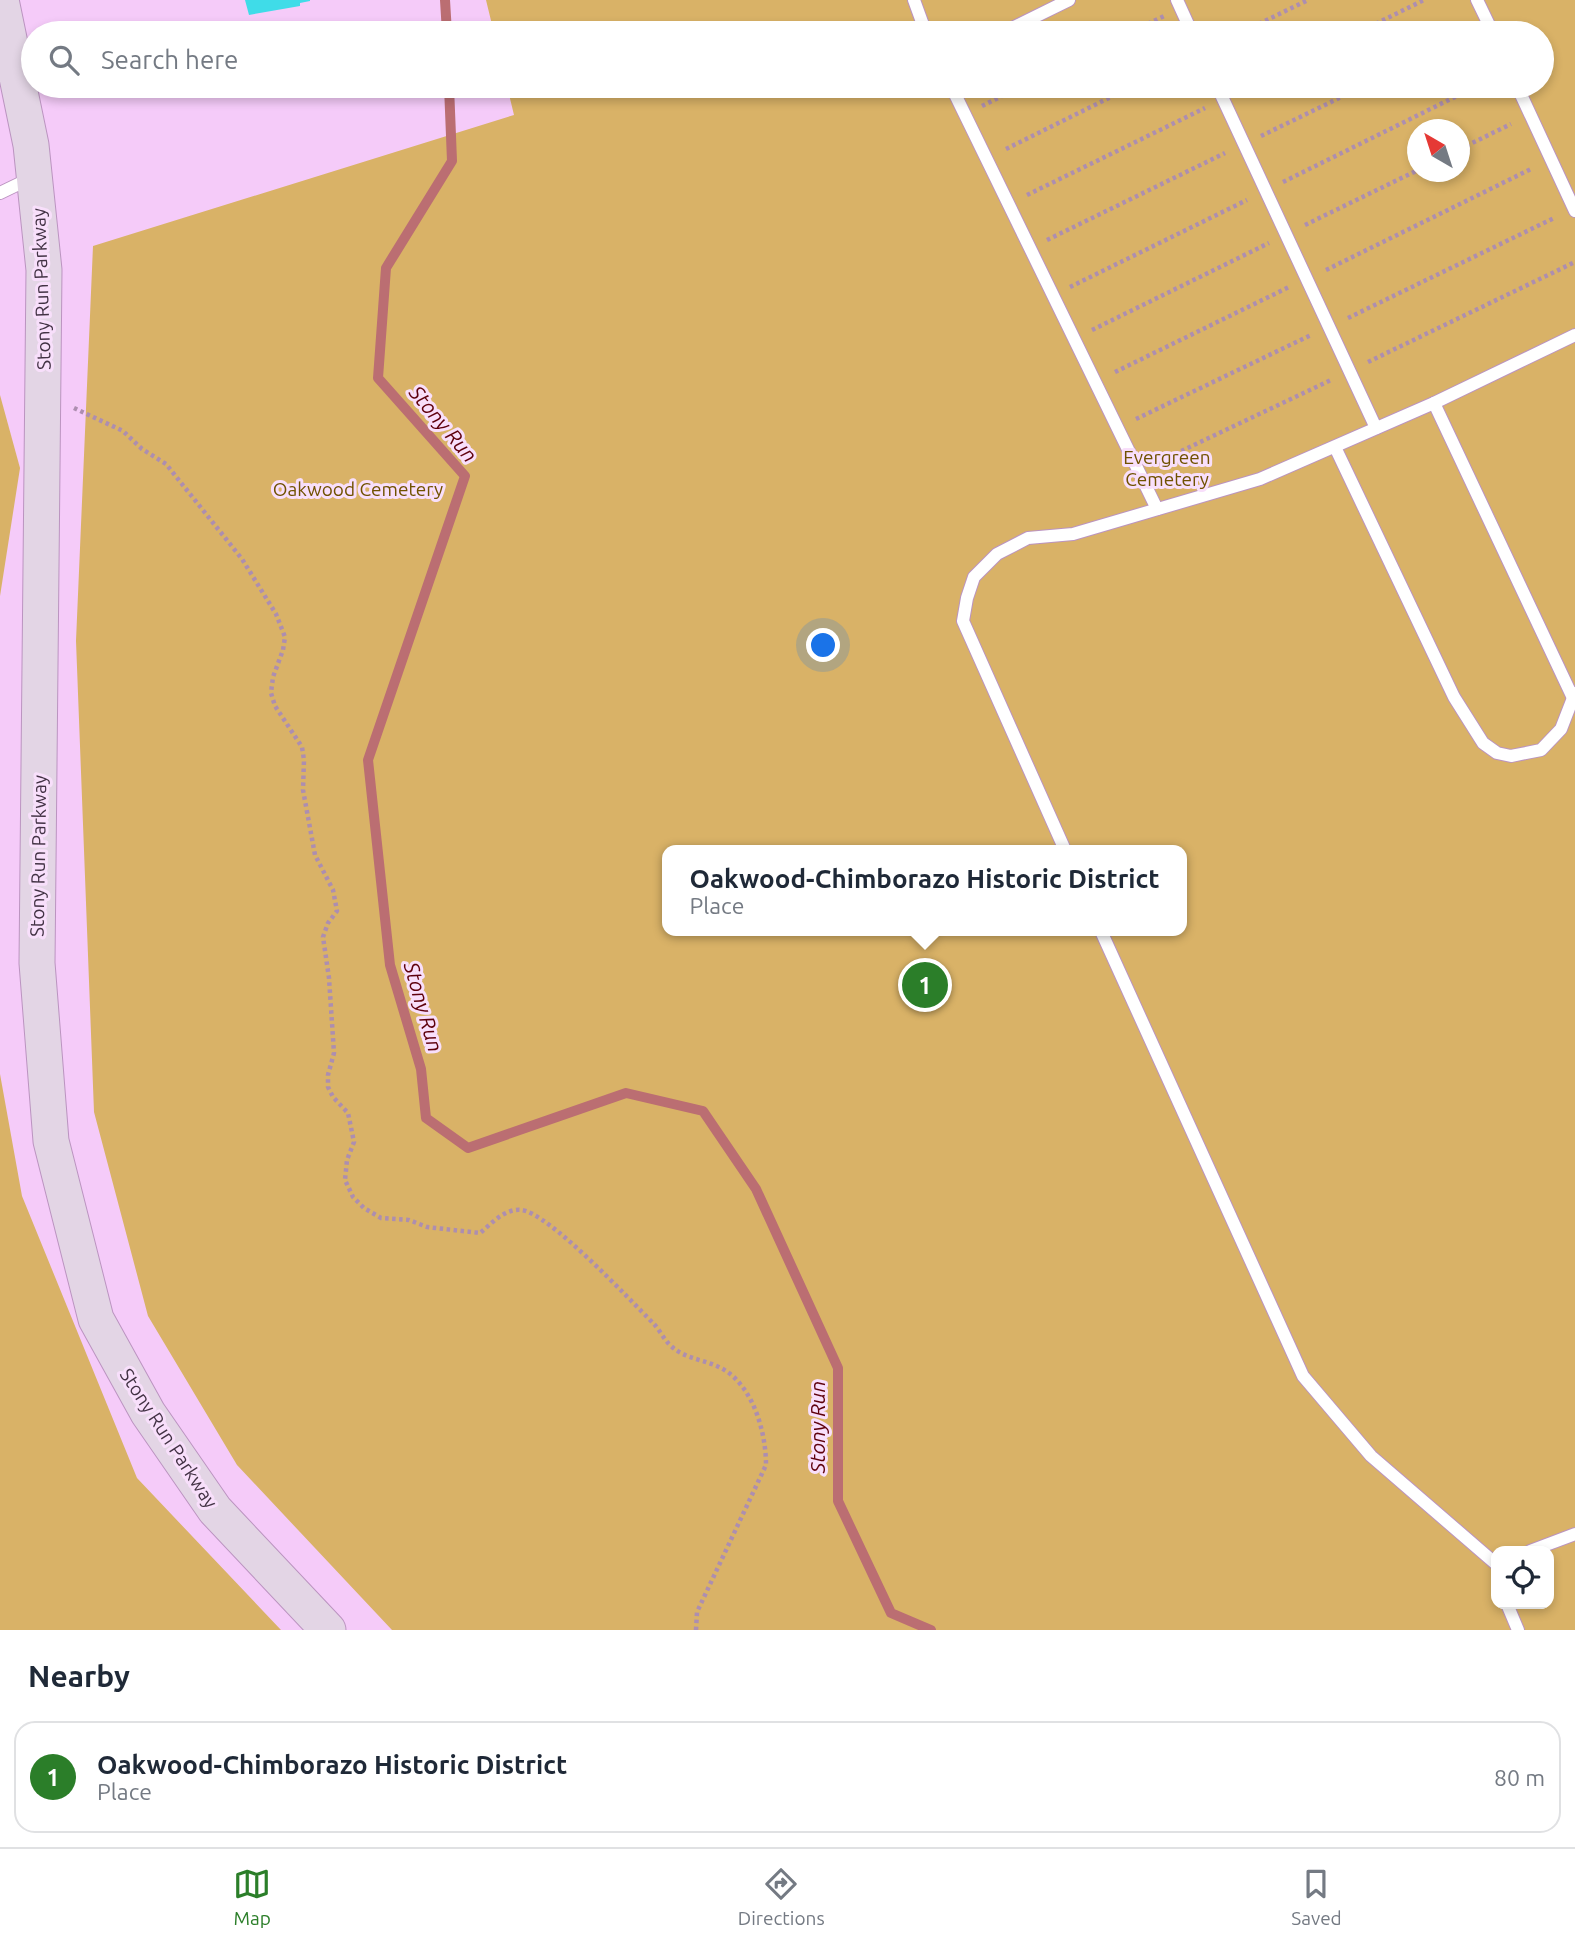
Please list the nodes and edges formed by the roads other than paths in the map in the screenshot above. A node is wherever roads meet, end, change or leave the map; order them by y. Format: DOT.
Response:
graph roads {
  1 [pos="1,0"];
  2 [pos="914,0"];
  3 [pos="1069,0"];
  4 [pos="1177,0"];
  5 [pos="1477,0"];
  6 [pos="922,21"];
  7 [pos="1026,21"];
  8 [pos="1187,21"];
  9 [pos="1487,21"];
  10 [pos="21,94"];
  11 [pos="22,98"];
  12 [pos="957,98"];
  13 [pos="1223,98"];
  14 [pos="1523,98"];
  15 [pos="36,176"];
  16 [pos="0,193"];
  17 [pos="1575,211"];
  18 [pos="1575,335"];
  19 [pos="1434,403"];
  20 [pos="1376,428"];
  21 [pos="1335,447"];
  22 [pos="1157,509"];
  23 [pos="1574,696"];
  24 [pos="1063,845"];
  25 [pos="1103,936"];
  26 [pos="1575,1534"];
  27 [pos="1543,1546"];
  28 [pos="1491,1560"];
  29 [pos="1509,1609"];
  30 [pos="328,1630"];
  31 [pos="1518,1630"];
  1 -- 10 [label="street, Stony Run Parkway"];
  2 -- 6 [label="lane"];
  3 -- 7 [label="lane"];
  4 -- 8 [label="lane"];
  5 -- 9 [label="lane"];
  11 -- 15 [label="street, Stony Run Parkway"];
  12 -- 22 [label="lane"];
  13 -- 20 [label="lane"];
  14 -- 17 [label="lane"];
  15 -- 16 [label="lane"];
  15 -- 30 [label="street, Stony Run Parkway"];
  18 -- 19 [label="lane"];
  19 -- 20 [label="lane"];
  19 -- 23 [label="lane"];
  20 -- 21 [label="lane"];
  21 -- 22 [label="lane"];
  21 -- 23 [label="lane"];
  22 -- 24 [label="lane"];
  25 -- 28 [label="lane"];
  26 -- 27 [label="lane"];
  29 -- 31 [label="lane"];
}
